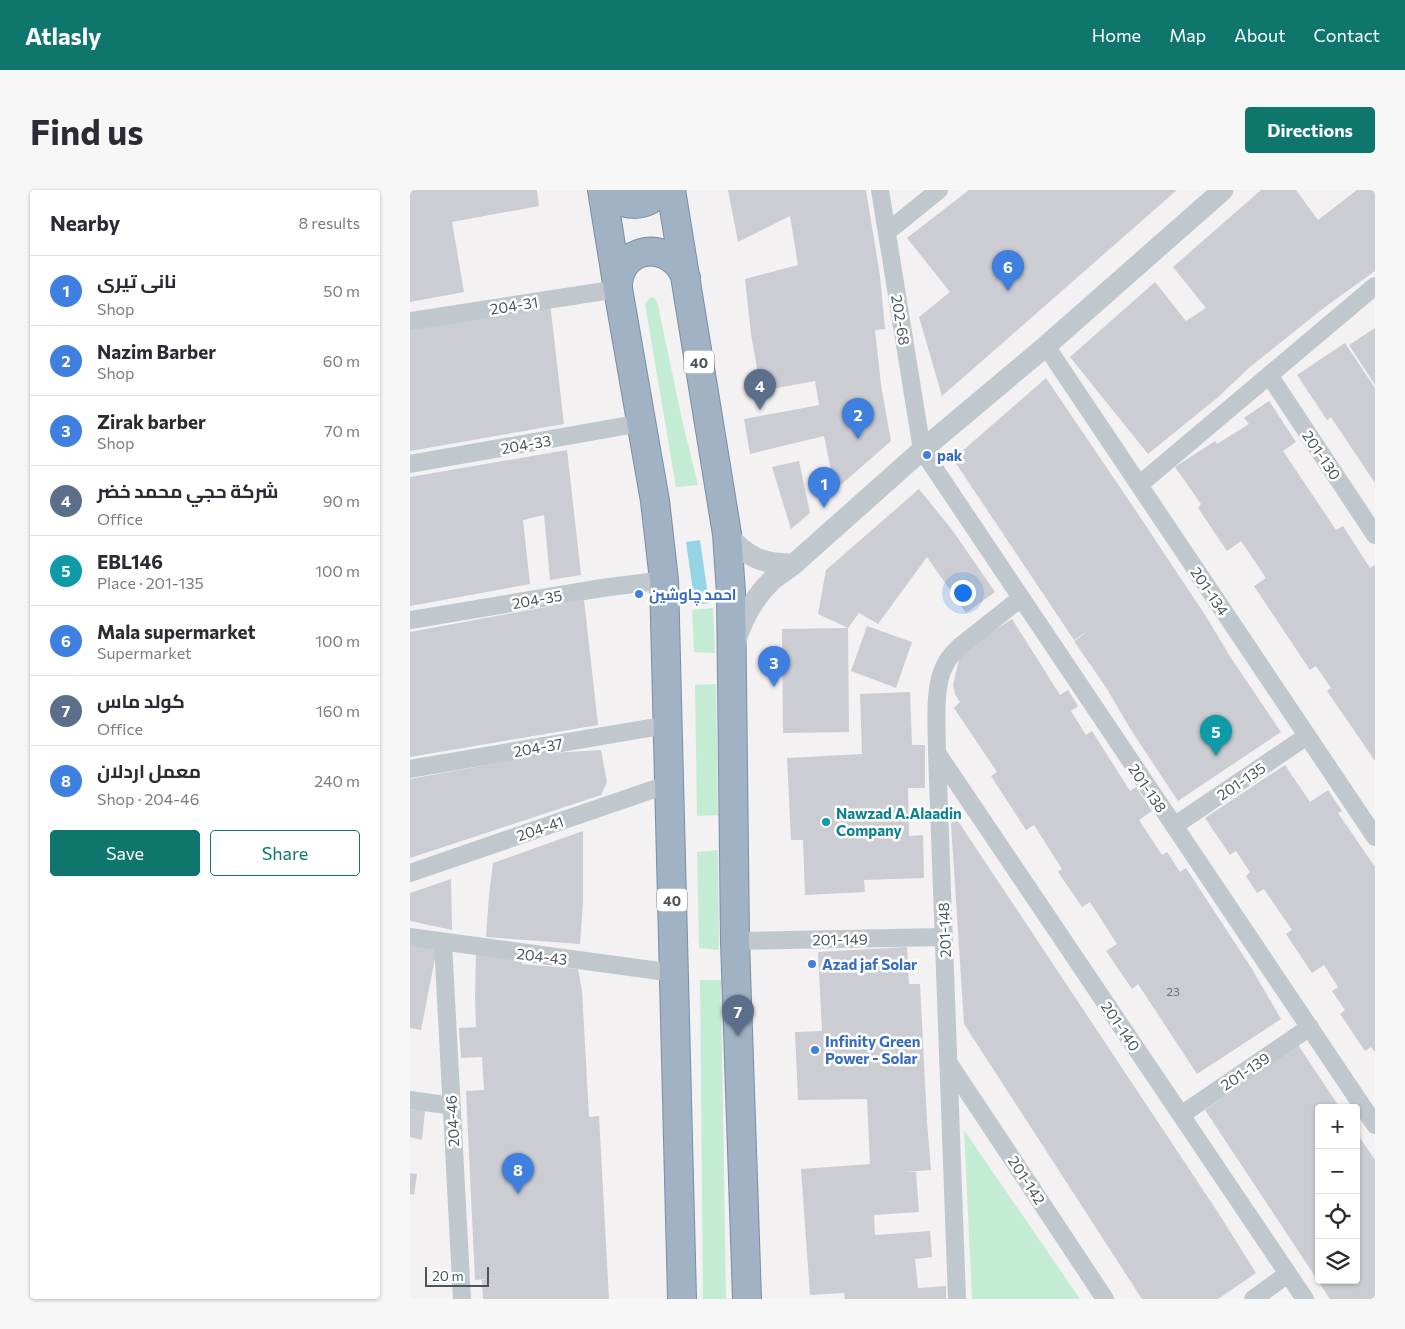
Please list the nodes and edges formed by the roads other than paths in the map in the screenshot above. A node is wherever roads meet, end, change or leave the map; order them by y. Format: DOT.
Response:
graph roads {
  1 [pos="602,190"];
  2 [pos="606,190"];
  3 [pos="661,190"];
  4 [pos="671,190"];
  5 [pos="880,190"];
  6 [pos="939,190"];
  7 [pos="1223,190"];
  8 [pos="887,232"];
  9 [pos="686,278"];
  10 [pos="1375,286"];
  11 [pos="618,289"];
  12 [pos="410,321"];
  13 [pos="1046,346"];
  14 [pos="1269,375"];
  15 [pos="641,423"];
  16 [pos="922,450"];
  17 [pos="410,464"];
  18 [pos="1139,485"];
  19 [pos="727,534"];
  20 [pos="1375,534"];
  21 [pos="794,564"];
  22 [pos="664,580"];
  23 [pos="1021,598"];
  24 [pos="410,620"];
  25 [pos="733,651"];
  26 [pos="667,725"];
  27 [pos="1307,736"];
  28 [pos="937,753"];
  29 [pos="410,768"];
  30 [pos="669,784"];
  31 [pos="1174,826"];
  32 [pos="1375,836"];
  33 [pos="410,873"];
  34 [pos="410,937"];
  35 [pos="944,937"];
  36 [pos="735,941"];
  37 [pos="443,943"];
  38 [pos="674,973"];
  39 [pos="1310,1027"];
  40 [pos="948,1062"];
  41 [pos="410,1100"];
  42 [pos="452,1106"];
  43 [pos="1181,1115"];
  44 [pos="1375,1125"];
  45 [pos="1288,1274"];
  46 [pos="462,1299"];
  47 [pos="682,1299"];
  48 [pos="747,1299"];
  49 [pos="957,1299"];
  50 [pos="1105,1299"];
  51 [pos="1253,1299"];
  52 [pos="1305,1299"];
  1 -- 11 [label="highway, 40"];
  2 -- 3 [label="highway"];
  4 -- 9 [label="highway, 40"];
  5 -- 8 [label="street, 202-68"];
  6 -- 8 [label="street"];
  7 -- 13 [label="street"];
  8 -- 16 [label="street, 202-68"];
  9 -- 11 [label="highway"];
  9 -- 19 [label="highway, 40"];
  10 -- 14 [label="street"];
  11 -- 12 [label="street, 204-31"];
  11 -- 15 [label="highway, 40"];
  13 -- 16 [label="street"];
  13 -- 18 [label="street, 201-134"];
  14 -- 18 [label="street"];
  14 -- 20 [label="street, 201-130"];
  15 -- 17 [label="street, 204-33"];
  15 -- 22 [label="highway, 40"];
  16 -- 21 [label="street"];
  16 -- 23 [label="street, 201-138"];
  18 -- 27 [label="street, 201-134"];
  19 -- 21 [label="street"];
  19 -- 25 [label="highway, 40"];
  21 -- 25 [label="street"];
  22 -- 24 [label="street, 204-35"];
  22 -- 26 [label="highway, 40"];
  23 -- 28 [label="street, 201-148"];
  23 -- 31 [label="street, 201-138"];
  25 -- 36 [label="highway, 40"];
  26 -- 29 [label="street, 204-37"];
  26 -- 30 [label="highway, 40"];
  27 -- 31 [label="street, 201-135"];
  27 -- 32 [label="street, 201-134"];
  28 -- 35 [label="street, 201-148"];
  28 -- 43 [label="street, 201-140"];
  30 -- 33 [label="street, 204-41"];
  30 -- 38 [label="highway, 40"];
  31 -- 39 [label="street, 201-138"];
  34 -- 37 [label="street, 204-43"];
  35 -- 36 [label="street, 201-149"];
  35 -- 40 [label="street, 201-148"];
  36 -- 48 [label="highway, 40"];
  37 -- 38 [label="street, 204-43"];
  37 -- 42 [label="street, 204-46"];
  38 -- 47 [label="highway, 40"];
  39 -- 43 [label="street, 201-139"];
  39 -- 44 [label="street, 201-138"];
  40 -- 49 [label="street, 201-148"];
  40 -- 50 [label="street, 201-142"];
  41 -- 42 [label="street"];
  42 -- 46 [label="street, 204-46"];
  43 -- 45 [label="street, 201-140"];
  45 -- 51 [label="street"];
  45 -- 52 [label="street, 201-140"];
}
